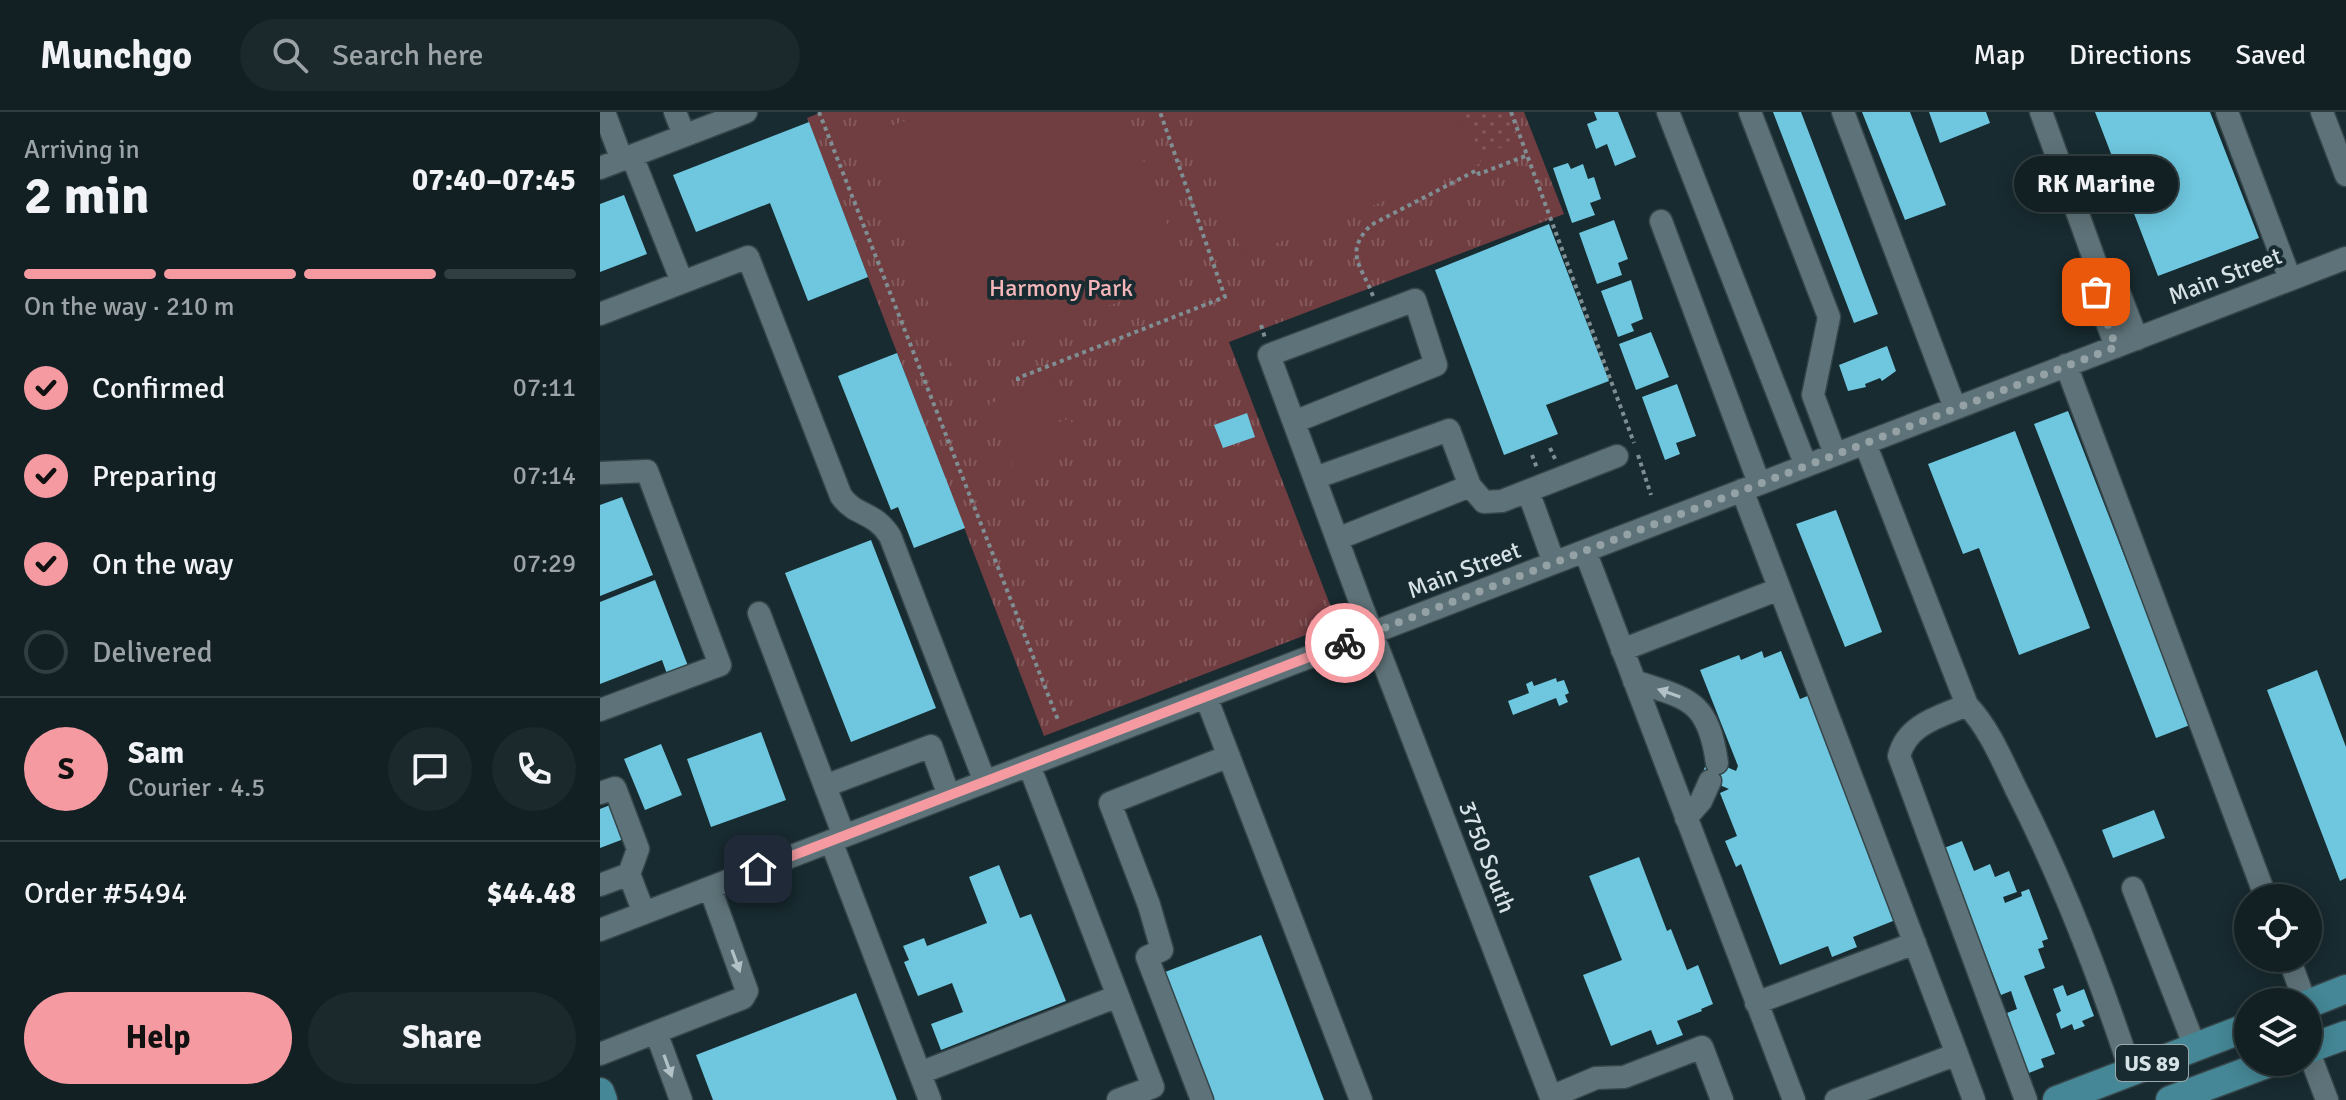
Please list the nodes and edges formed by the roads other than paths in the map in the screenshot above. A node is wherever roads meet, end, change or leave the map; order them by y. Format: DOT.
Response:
graph roads {
  1 [pos="604,112"];
  2 [pos="675,112"];
  3 [pos="746,112"];
  4 [pos="1668,112"];
  5 [pos="1750,112"];
  6 [pos="1843,112"];
  7 [pos="2041,112"];
  8 [pos="2227,112"];
  9 [pos="2322,112"];
  10 [pos="684,135"];
  11 [pos="627,158"];
  12 [pos="600,168"];
  13 [pos="2346,175"];
  14 [pos="1661,221"];
  15 [pos="2346,258"];
  16 [pos="2101,278"];
  17 [pos="2290,279"];
  18 [pos="682,282"];
  19 [pos="600,314"];
  20 [pos="2137,339"];
  21 [pos="2116,347"];
  22 [pos="2066,365"];
  23 [pos="1955,408"];
  24 [pos="1294,422"];
  25 [pos="1865,443"];
  26 [pos="1835,454"];
  27 [pos="1617,456"];
  28 [pos="1806,466"];
  29 [pos="600,473"];
  30 [pos="1315,478"];
  31 [pos="1470,486"];
  32 [pos="1750,487"];
  33 [pos="1528,491"];
  34 [pos="1337,539"];
  35 [pos="1585,551"];
  36 [pos="1554,563"];
  37 [pos="1779,589"];
  38 [pos="759,613"];
  39 [pos="1373,633"];
  40 [pos="1622,650"];
  41 [pos="1634,681"];
  42 [pos="1206,697"];
  43 [pos="1967,705"];
  44 [pos="600,710"];
  45 [pos="1229,756"];
  46 [pos="1029,765"];
  47 [pos="985,782"];
  48 [pos="825,786"];
  49 [pos="600,793"];
  50 [pos="949,796"];
  51 [pos="1686,818"];
  52 [pos="837,839"];
  53 [pos="629,874"];
  54 [pos="2261,884"];
  55 [pos="600,885"];
  56 [pos="710,888"];
  57 [pos="2133,888"];
  58 [pos="644,913"];
  59 [pos="602,924"];
  60 [pos="1915,943"];
  61 [pos="2346,989"];
  62 [pos="1118,996"];
  63 [pos="2322,998"];
  64 [pos="1756,1003"];
  65 [pos="656,1032"];
  66 [pos="2234,1032"];
  67 [pos="2346,1035"];
  68 [pos="2322,1044"];
  69 [pos="2195,1047"];
  70 [pos="600,1054"];
  71 [pos="1957,1054"];
  72 [pos="2131,1072"];
  73 [pos="920,1073"];
  74 [pos="2237,1076"];
  75 [pos="2318,1076"];
  76 [pos="600,1092"];
  77 [pos="2183,1098"];
  78 [pos="1551,1099"];
  79 [pos="603,1100"];
  80 [pos="681,1100"];
  81 [pos="930,1100"];
  82 [pos="1118,1100"];
  83 [pos="1202,1100"];
  84 [pos="1361,1100"];
  85 [pos="1722,1100"];
  86 [pos="1794,1100"];
  87 [pos="1836,1100"];
  88 [pos="1974,1100"];
  89 [pos="2026,1100"];
  90 [pos="2057,1100"];
  91 [pos="2327,1100"];
  1 -- 11 [label="street"];
  2 -- 10 [label="street"];
  3 -- 10 [label="street"];
  4 -- 28 [label="street"];
  5 -- 26 [label="street"];
  6 -- 23 [label="street"];
  7 -- 16 [label="street"];
  8 -- 17 [label="street"];
  9 -- 13 [label="street"];
  10 -- 11 [label="street"];
  11 -- 12 [label="street"];
  11 -- 18 [label="street"];
  14 -- 32 [label="street"];
  15 -- 17 [label="street, Main Street"];
  16 -- 20 [label="street"];
  16 -- 21 [label="street"];
  17 -- 20 [label="street, Main Street"];
  18 -- 19 [label="street"];
  18 -- 47 [label="street"];
  20 -- 21 [label="street, Main Street"];
  21 -- 22 [label="street, Main Street"];
  22 -- 23 [label="street, Main Street"];
  22 -- 54 [label="street"];
  23 -- 25 [label="street, Main Street"];
  24 -- 24 [label="street, 3750 South"];
  24 -- 30 [label="street, 3750 South"];
  25 -- 26 [label="street, Main Street"];
  25 -- 43 [label="street"];
  26 -- 28 [label="street, Main Street"];
  27 -- 33 [label="street"];
  28 -- 32 [label="street, Main Street"];
  29 -- 44 [label="street"];
  30 -- 31 [label="street"];
  30 -- 34 [label="street, 3750 South"];
  31 -- 33 [label="street"];
  31 -- 34 [label="street"];
  32 -- 35 [label="street, Main Street"];
  32 -- 37 [label="street"];
  33 -- 36 [label="street"];
  34 -- 39 [label="street, 3750 South"];
  35 -- 36 [label="street, Main Street"];
  35 -- 40 [label="street"];
  36 -- 39 [label="street, Main Street"];
  37 -- 40 [label="street"];
  37 -- 60 [label="street"];
  38 -- 48 [label="street"];
  39 -- 42 [label="street, Main Street"];
  39 -- 78 [label="street, 3750 South"];
  40 -- 41 [label="street"];
  41 -- 51 [label="street"];
  51 -- 41 [label="street, one-way"];
  42 -- 45 [label="street"];
  42 -- 46 [label="street, Main Street"];
  43 -- 72 [label="street"];
  43 -- 89 [label="street"];
  45 -- 83 [label="street"];
  45 -- 84 [label="street"];
  46 -- 47 [label="street, Main Street"];
  46 -- 62 [label="street"];
  47 -- 50 [label="street, Main Street"];
  48 -- 50 [label="street"];
  48 -- 52 [label="street"];
  49 -- 53 [label="street"];
  50 -- 52 [label="street, Main Street"];
  51 -- 64 [label="street"];
  52 -- 56 [label="street, Main Street"];
  52 -- 73 [label="street"];
  53 -- 55 [label="street"];
  53 -- 58 [label="street"];
  56 -- 58 [label="street, Main Street"];
  56 -- 65 [label="street, one-way"];
  57 -- 69 [label="street"];
  58 -- 59 [label="street, Main Street"];
  60 -- 64 [label="street"];
  60 -- 71 [label="street"];
  61 -- 63 [label="main road"];
  62 -- 73 [label="street"];
  62 -- 82 [label="street"];
  64 -- 86 [label="street"];
  65 -- 70 [label="street"];
  65 -- 80 [label="street, one-way"];
  66 -- 69 [label="main road, US 89"];
  67 -- 68 [label="main road"];
  69 -- 72 [label="main road, US 89"];
  71 -- 87 [label="street"];
  71 -- 88 [label="street"];
  72 -- 90 [label="main road, US 89"];
  73 -- 81 [label="street"];
  74 -- 77 [label="main road, US 89"];
  75 -- 91 [label="street"];
  76 -- 79 [label="main road"];
  78 -- 85 [label="street"];
}
